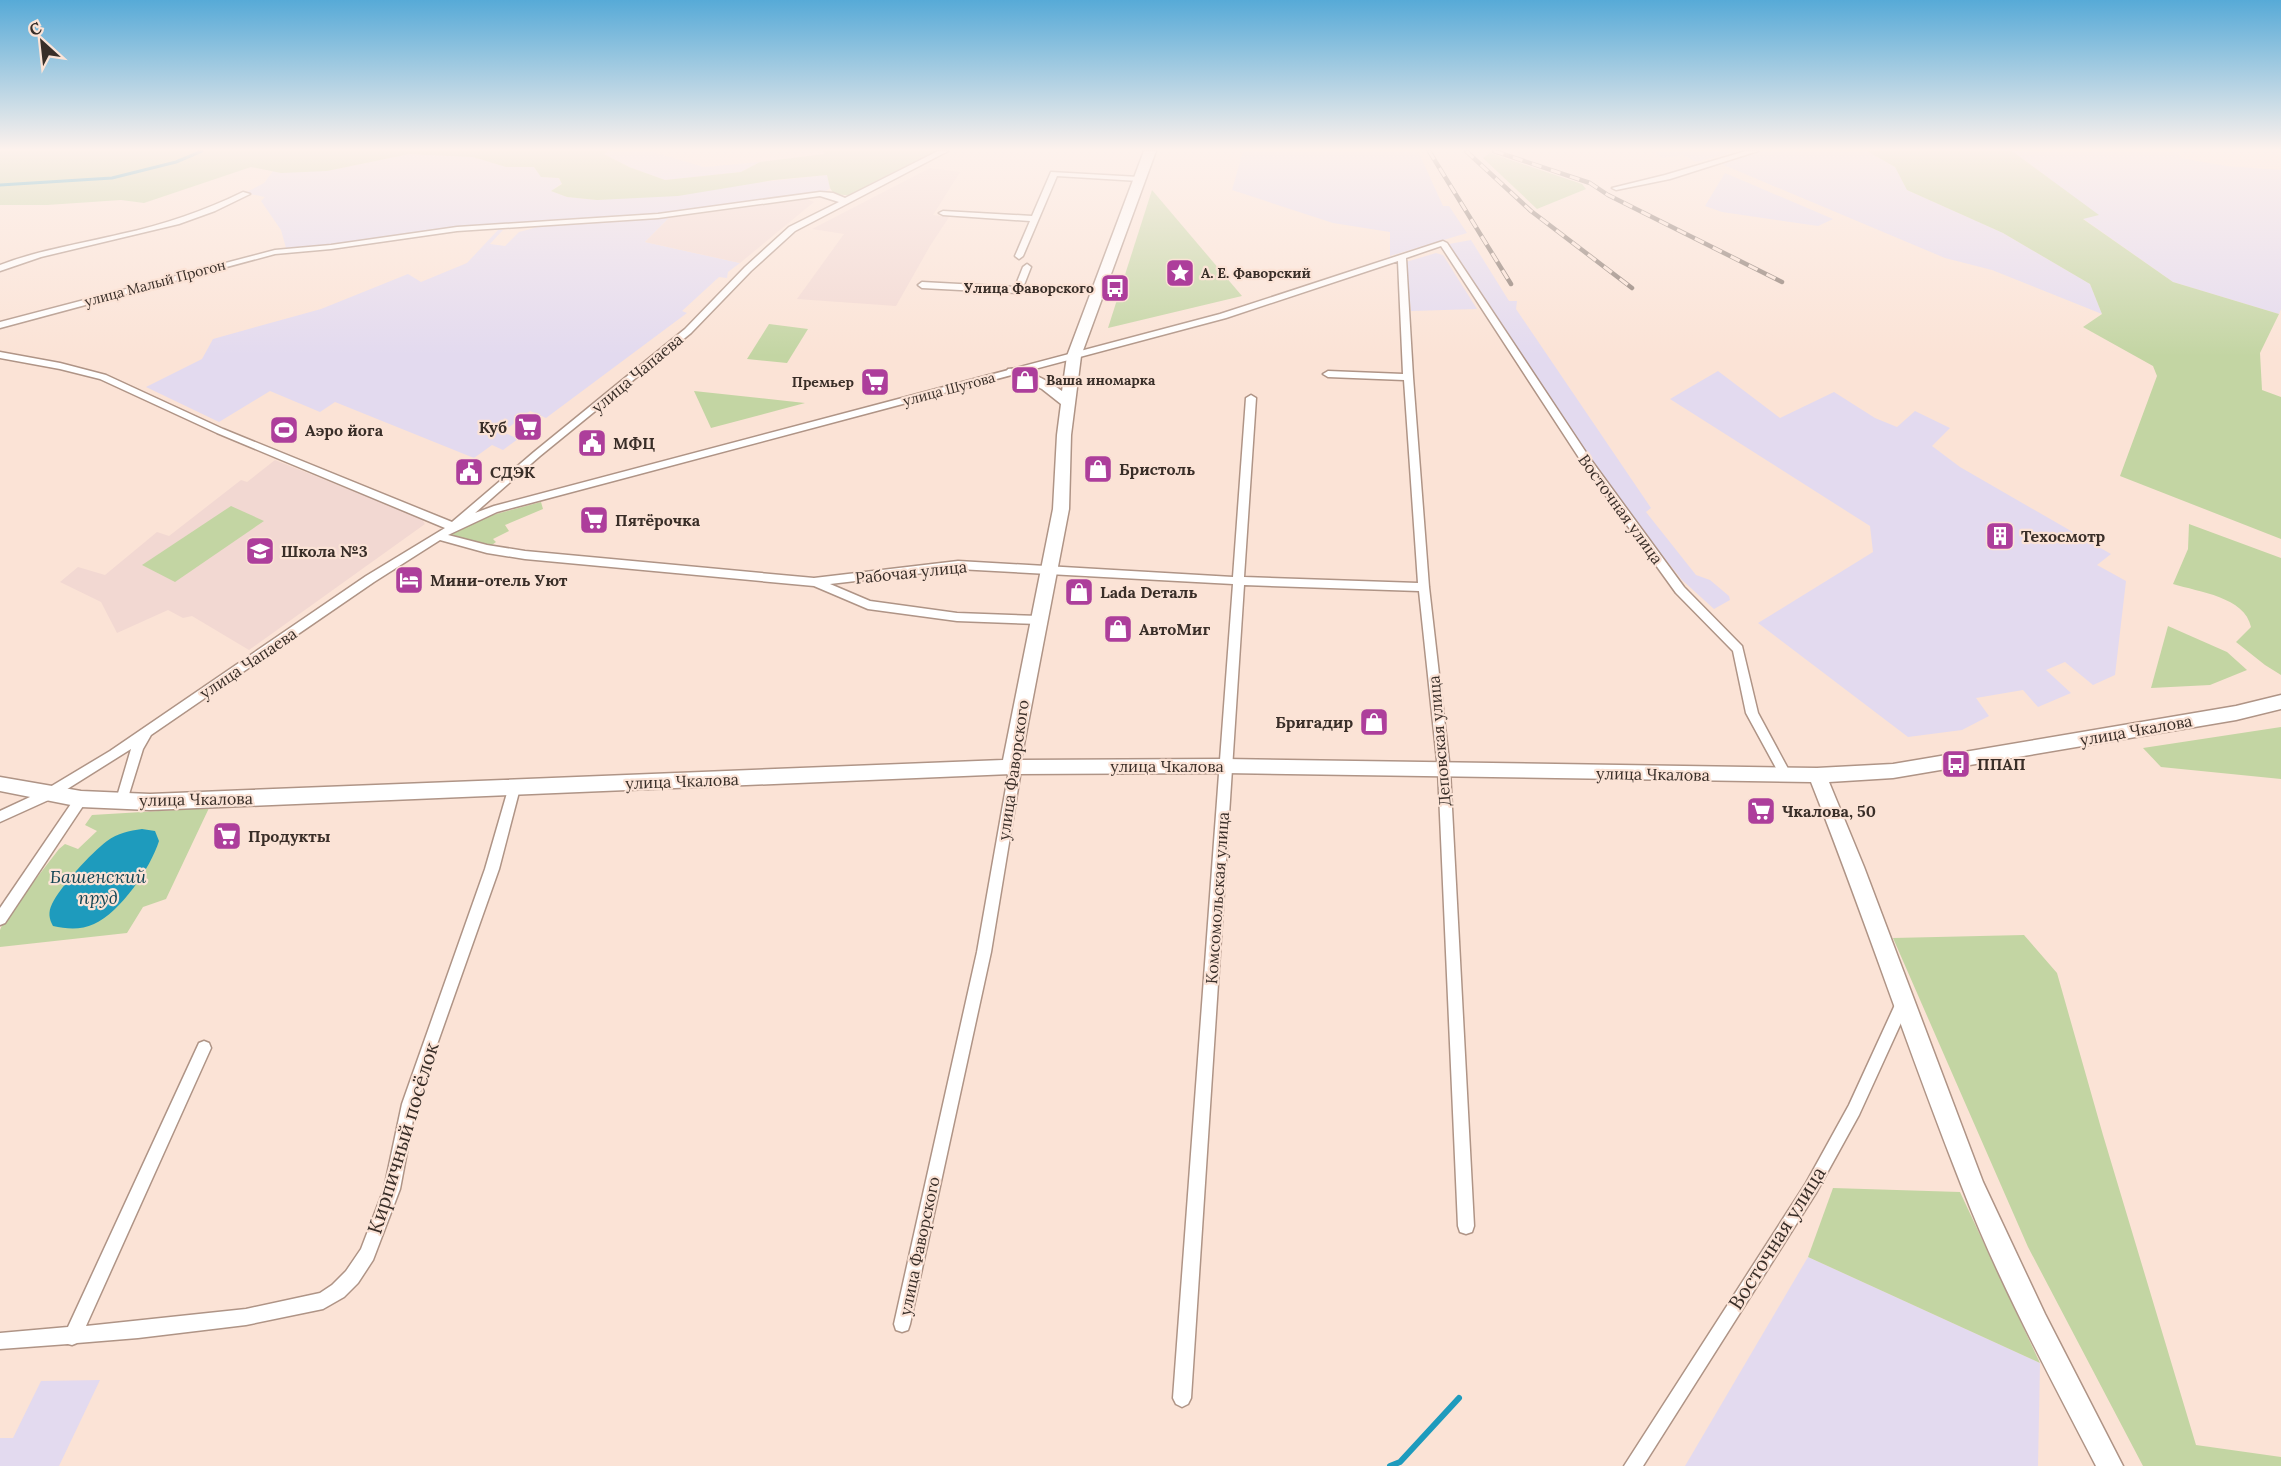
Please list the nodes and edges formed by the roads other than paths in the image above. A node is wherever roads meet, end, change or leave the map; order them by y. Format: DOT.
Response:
graph roads {
  1 [pos="184,219"];
  2 [pos="605,219"];
  3 [pos="812,219"];
  4 [pos="1034,219"];
  5 [pos="1124,219"];
  6 [pos="1443,243"];
  7 [pos="1019,256"];
  8 [pos="1402,257"];
  9 [pos="1027,267"];
  10 [pos="0,268"];
  11 [pos="922,285"];
  12 [pos="0,325"];
  13 [pos="0,355"];
  14 [pos="1074,356"];
  15 [pos="1013,372"];
  16 [pos="1328,374"];
  17 [pos="1408,377"];
  18 [pos="1251,398"];
  19 [pos="1068,403"];
  20 [pos="453,527"];
  21 [pos="438,536"];
  22 [pos="1050,569"];
  23 [pos="1239,581"];
  24 [pos="814,582"];
  25 [pos="1424,587"];
  26 [pos="1039,620"];
  27 [pos="2281,702"];
  28 [pos="147,732"];
  29 [pos="1226,766"];
  30 [pos="1011,767"];
  31 [pos="1444,770"];
  32 [pos="1817,775"];
  33 [pos="1786,776"];
  34 [pos="0,784"];
  35 [pos="510,788"];
  36 [pos="48,794"];
  37 [pos="81,800"];
  38 [pos="122,800"];
  39 [pos="0,817"];
  40 [pos="0,919"];
  41 [pos="1904,1000"];
  42 [pos="204,1048"];
  43 [pos="1466,1226"];
  44 [pos="902,1324"];
  45 [pos="72,1337"];
  46 [pos="0,1341"];
  47 [pos="1182,1398"];
  48 [pos="1633,1466"];
  49 [pos="2110,1466"];
  1 -- 10 [label="street"];
  2 -- 12 [label="street, улица Малый Прогон"];
  3 -- 20 [label="street, улица Чапаева"];
  4 -- 7 [label="street"];
  5 -- 14 [label="main road, улица Фаворского"];
  6 -- 8 [label="street, улица Шутова"];
  6 -- 33 [label="street, Восточная улица"];
  8 -- 14 [label="street, улица Шутова"];
  8 -- 17 [label="street, Деповская улица"];
  9 -- 11 [label="street"];
  13 -- 20 [label="street"];
  14 -- 15 [label="street, улица Шутова"];
  14 -- 19 [label="main road, улица Фаворского"];
  15 -- 19 [label="main road"];
  15 -- 20 [label="street, улица Шутова"];
  16 -- 17 [label="street"];
  17 -- 25 [label="street, Деповская улица"];
  18 -- 23 [label="street, Комсомольская улица"];
  19 -- 22 [label="main road, улица Фаворского"];
  20 -- 21 [label="street, улица Чапаева"];
  21 -- 24 [label="street, Рабочая улица"];
  21 -- 28 [label="street, улица Чапаева"];
  22 -- 23 [label="street, Рабочая улица"];
  22 -- 24 [label="street, Рабочая улица"];
  22 -- 26 [label="main road, улица Фаворского"];
  23 -- 25 [label="street, Рабочая улица"];
  23 -- 29 [label="street, Комсомольская улица"];
  24 -- 26 [label="street"];
  25 -- 31 [label="street, Деповская улица"];
  26 -- 30 [label="main road, улица Фаворского"];
  27 -- 32 [label="main road, улица Чкалова"];
  28 -- 36 [label="street, улица Чапаева"];
  28 -- 38 [label="street"];
  29 -- 30 [label="main road, улица Чкалова"];
  29 -- 31 [label="main road, улица Чкалова"];
  29 -- 47 [label="street, Комсомольская улица"];
  30 -- 35 [label="main road, улица Чкалова"];
  30 -- 44 [label="street, улица Фаворского"];
  31 -- 33 [label="main road, улица Чкалова"];
  31 -- 43 [label="street, Деповская улица"];
  32 -- 33 [label="main road, улица Чкалова"];
  32 -- 41 [label="main road"];
  34 -- 36 [label="main road, улица Чкалова"];
  35 -- 38 [label="main road, улица Чкалова"];
  35 -- 45 [label="street, Кирпичный посёлок"];
  36 -- 37 [label="main road, улица Чкалова"];
  36 -- 39 [label="street, улица Чапаева"];
  37 -- 38 [label="main road, улица Чкалова"];
  37 -- 40 [label="street"];
  41 -- 48 [label="street, Восточная улица"];
  41 -- 49 [label="main road"];
  42 -- 45 [label="street"];
  45 -- 46 [label="street, Кирпичный посёлок"];
}
